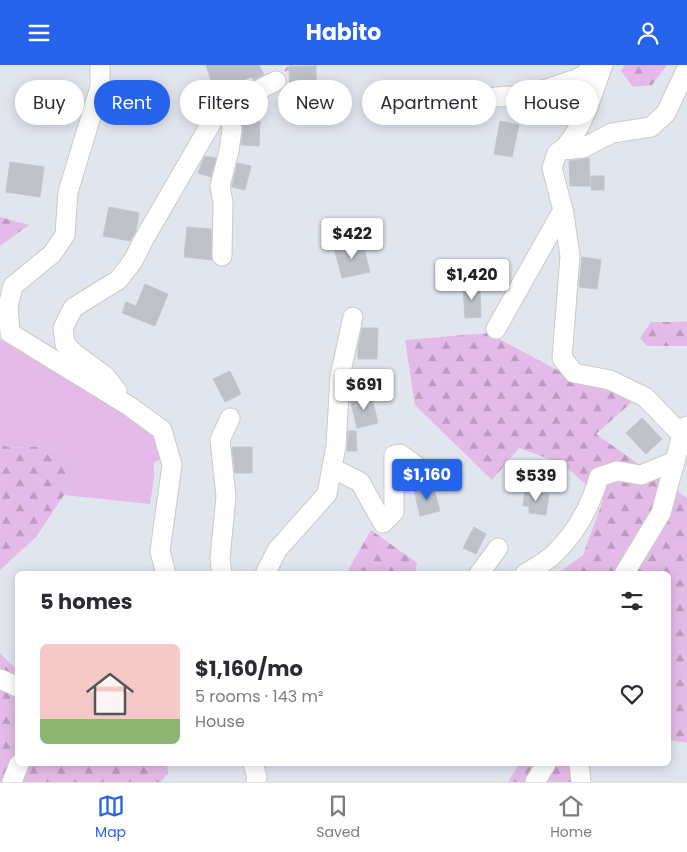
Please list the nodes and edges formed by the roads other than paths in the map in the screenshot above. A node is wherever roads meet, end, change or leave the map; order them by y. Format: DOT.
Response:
graph roads {
  1 [pos="100,65"];
  2 [pos="598,65"];
  3 [pos="603,65"];
  4 [pos="687,68"];
  5 [pos="276,81"];
  6 [pos="268,85"];
  7 [pos="496,97"];
  8 [pos="210,125"];
  9 [pos="231,125"];
  10 [pos="562,150"];
  11 [pos="563,210"];
  12 [pos="222,256"];
  13 [pos="353,317"];
  14 [pos="496,329"];
  15 [pos="129,405"];
  16 [pos="230,418"];
  17 [pos="685,431"];
  18 [pos="675,461"];
  19 [pos="332,468"];
  20 [pos="423,471"];
  21 [pos="498,548"];
  22 [pos="165,571"];
  23 [pos="222,571"];
  24 [pos="266,571"];
  25 [pos="481,571"];
  26 [pos="529,571"];
  27 [pos="626,571"];
  28 [pos="0,679"];
  29 [pos="15,686"];
  30 [pos="19,766"];
  31 [pos="254,766"];
  32 [pos="545,766"];
  33 [pos="579,766"];
  34 [pos="12,782"];
  35 [pos="256,782"];
  36 [pos="535,782"];
  37 [pos="581,782"];
  1 -- 15 [label="street"];
  2 -- 7 [label="street"];
  3 -- 10 [label="street"];
  4 -- 10 [label="street"];
  5 -- 6 [label="street"];
  8 -- 15 [label="street"];
  9 -- 12 [label="street"];
  10 -- 11 [label="street"];
  11 -- 14 [label="street"];
  11 -- 17 [label="street"];
  13 -- 19 [label="street"];
  15 -- 22 [label="street"];
  16 -- 23 [label="street"];
  17 -- 18 [label="street"];
  18 -- 26 [label="street"];
  18 -- 27 [label="street"];
  19 -- 20 [label="street"];
  19 -- 24 [label="street"];
  21 -- 25 [label="street"];
  28 -- 29 [label="street"];
  30 -- 34 [label="street"];
  31 -- 35 [label="street"];
  32 -- 36 [label="street"];
  33 -- 37 [label="street"];
}
